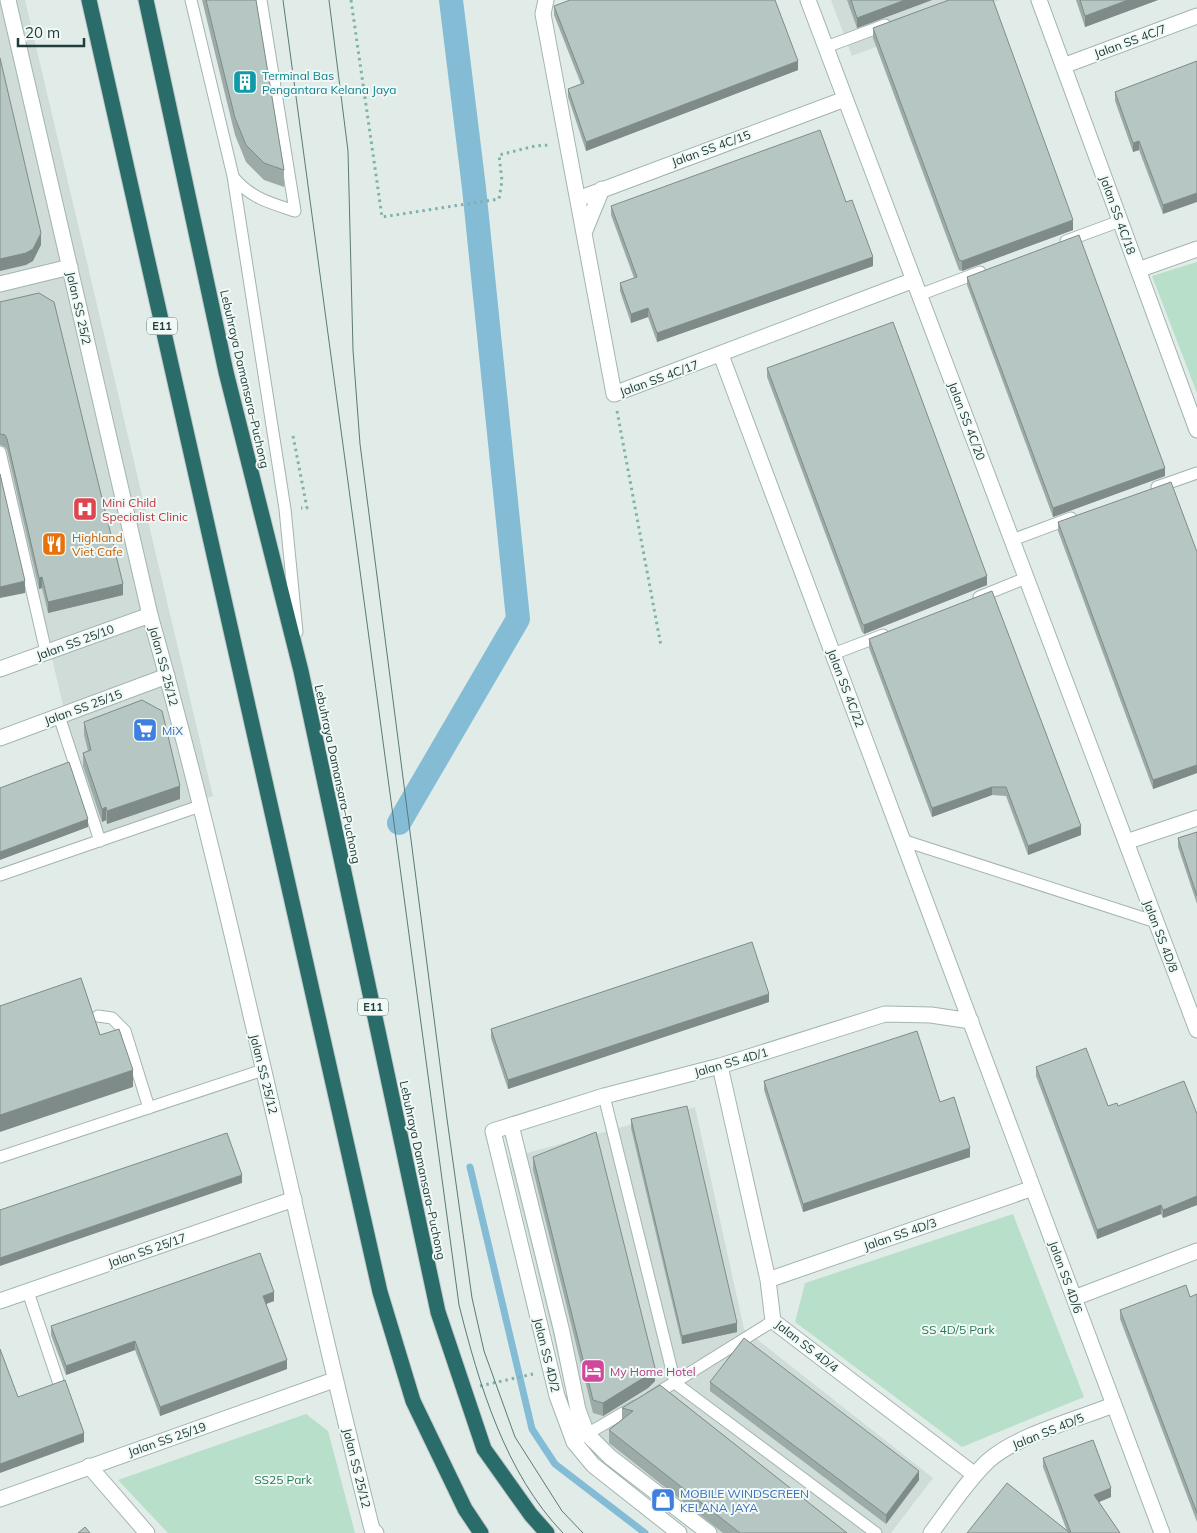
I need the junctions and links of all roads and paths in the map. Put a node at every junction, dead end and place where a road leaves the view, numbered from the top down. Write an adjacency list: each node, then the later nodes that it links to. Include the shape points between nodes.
1 (8, 0): 23 (street, Jalan SS 25/2)
2 (89, 0): 87 (highway, E11, via 380,1292 413,1401 464,1509)
3 (146, 0): 45 (highway, Lebuhraya Damansara–Puchong / E11, via 226,372)
4 (191, 0): 16 (lane)
5 (261, 0): 16 (lane, via 295,211 245,191)
6 (351, 0): 15 (path, via 382,217 500,199 499,155 535,146)
7 (546, 0): 15 (street, via 543,14)
8 (808, 0): 12 (street, Jalan SS 4C/20)
9 (1039, 0): 13 (street, Jalan SS 4C/18)
10 (1197, 16): 13 (street, Jalan SS 4C/7)
11 (899, 20): 12 (lane)
12 (826, 47): 14 (street, Jalan SS 4C/20)
13 (1063, 66): 19 (street, Jalan SS 4C/18)
14 (845, 99): 17 (street, Jalan SS 4C/15); 26 (street, Jalan SS 4C/20)
15 (568, 145): 18 (street)
16 (233, 176): 45 (lane, via 285,509)
17 (602, 189): 18 (street, Jalan SS 4C/15); 20 (street)
18 (578, 200): 20 (street)
19 (1120, 221): 21 (lane); 25 (street, Jalan SS 4C/18)
20 (584, 233): 30 (street)
21 (1056, 244)
22 (1197, 248): 25 (street)
23 (70, 267): 27 (street); 39 (street, Jalan SS 25/2)
24 (992, 268): 28 (lane)
25 (1138, 270): 31 (street, Jalan SS 4C/18)
26 (914, 280): 28 (street, Jalan SS 4C/20); 29 (street, Jalan SS 4C/17)
27 (0, 284)
28 (919, 295): 36 (street, Jalan SS 4C/20)
29 (721, 355): 30 (street, Jalan SS 4C/17); 43 (street, Jalan SS 4C/22)
30 (614, 394): 41 (path, Jalan SS 4C/17)
31 (1197, 430)
32 (0, 452): 42 (lane)
33 (1197, 473): 34 (lane)
34 (1141, 493)
35 (1086, 513): 36 (lane)
36 (1012, 540): 37 (street, Jalan SS 4C/20)
37 (1026, 578): 38 (lane); 53 (street, Jalan SS 4C/20)
38 (971, 600)
39 (150, 616): 42 (street, Jalan SS 25/10); 46 (street, Jalan SS 25/12)
40 (898, 629): 43 (lane)
41 (661, 646)
42 (46, 652): 44 (street, Jalan SS 25/10)
43 (833, 654): 52 (street, Jalan SS 4C/22)
44 (0, 669)
45 (301, 671): 88 (highway, Lebuhraya Damansara–Puchong / E11, via 438,1312 484,1449)
46 (167, 676): 47 (street, Jalan SS 25/15); 49 (street, Jalan SS 25/12)
47 (59, 716): 48 (street, Jalan SS 25/15); 51 (lane)
48 (0, 738)
49 (200, 806): 51 (lane); 60 (street, Jalan SS 25/12)
50 (1197, 818): 53 (street)
51 (100, 840): 54 (lane)
52 (902, 840): 55 (lane); 57 (street, Jalan SS 4C/22)
53 (1126, 842): 55 (street, Jalan SS 4D/8)
54 (0, 875)
55 (1156, 922): 58 (street, Jalan SS 4D/8)
56 (98, 1016): 62 (lane, via 112,1018 125,1031)
57 (971, 1021): 59 (street, Jalan SS 4D/1, via 885,1014); 66 (street, Jalan SS 4D/6)
58 (1197, 1030)
59 (720, 1066): 61 (street, Jalan SS 4D/1); 69 (street, Jalan SS 4D/4)
60 (263, 1070): 62 (lane); 67 (street, Jalan SS 25/12)
61 (604, 1096): 63 (street, Jalan SS 4D/1); 77 (lane)
62 (149, 1108): 65 (lane)
63 (511, 1125): 64 (street, Jalan SS 4D/1); 80 (street, via 578,1410)
64 (493, 1131): 81 (street, Jalan SS 4D/2, via 557,1396)
65 (0, 1157)
66 (1033, 1188): 69 (street, Jalan SS 4D/3); 71 (street, Jalan SS 4D/6)
67 (294, 1199): 70 (street, Jalan SS 25/17); 75 (street, Jalan SS 25/12)
68 (1197, 1251): 71 (street)
69 (768, 1280): 73 (street, Jalan SS 4D/4)
70 (28, 1292): 72 (street, Jalan SS 25/17); 76 (lane)
71 (1074, 1298): 79 (street, Jalan SS 4D/6)
72 (0, 1302)
73 (773, 1321): 77 (lane); 83 (street, Jalan SS 4D/4)
74 (542, 1372): 78 (path)
75 (334, 1380): 82 (street, Jalan SS 25/19); 86 (street, Jalan SS 25/12, via 372,1529)
76 (58, 1382)
77 (675, 1383): 80 (lane); 91 (lane)
78 (475, 1387)
79 (1113, 1406): 83 (street, Jalan SS 4D/5, via 1012,1444 989,1460); 93 (street, Jalan SS 4D/6)
80 (587, 1434): 81 (lane); 90 (street, via 610,1457)
81 (574, 1442): 89 (street, Jalan SS 4D/2, via 593,1465)
82 (89, 1466): 84 (street, Jalan SS 25/19); 85 (street)
83 (975, 1475): 92 (street, Jalan SS 4D/5)
84 (0, 1499)
85 (147, 1533)
86 (376, 1533)
87 (481, 1533)
88 (547, 1533)
89 (678, 1533)
90 (709, 1533)
91 (876, 1533)
92 (931, 1533)
93 (1162, 1533)

